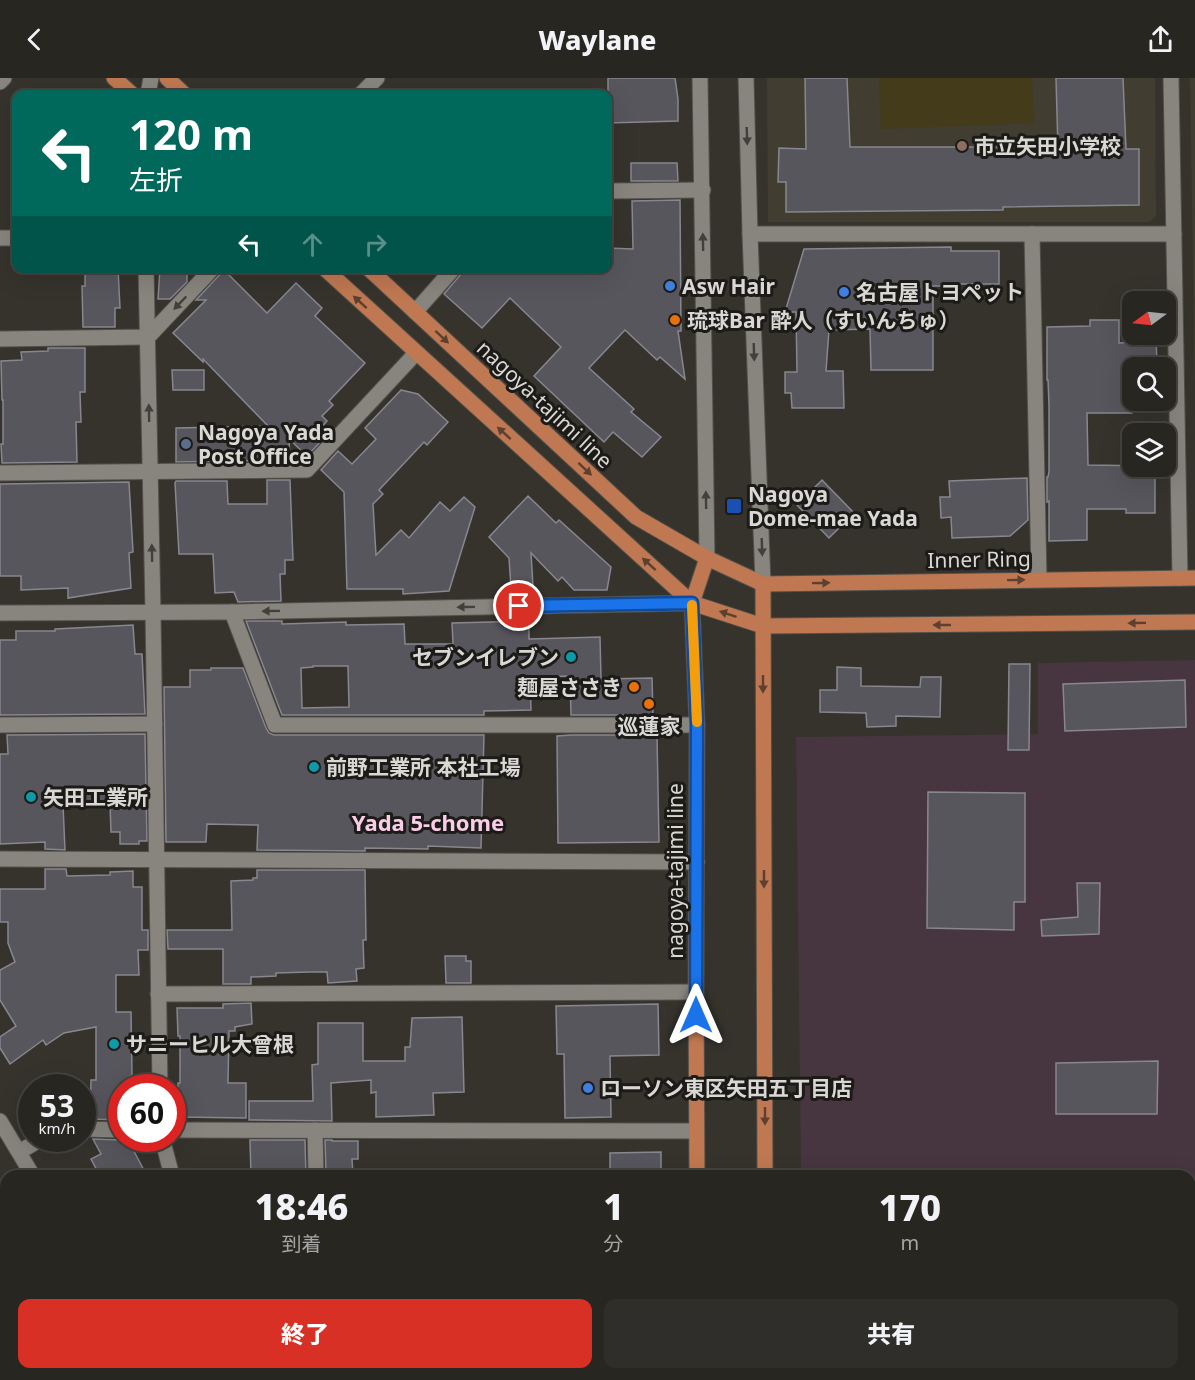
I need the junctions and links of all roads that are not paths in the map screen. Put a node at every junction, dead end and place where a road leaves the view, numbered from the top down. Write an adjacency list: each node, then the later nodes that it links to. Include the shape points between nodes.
1 (4, 78): 8 (street)
2 (114, 78): 9 (main road)
3 (167, 78): 10 (main road)
4 (377, 78): 11 (street)
5 (700, 78): 12 (street)
6 (746, 78): 14 (street, one-way to 14)
7 (1172, 78): 16 (street)
8 (0, 82)
9 (128, 90)
10 (180, 90)
11 (366, 90)
12 (703, 190): 13 (street); 28 (street, one-way to 12)
13 (612, 191)
14 (750, 234): 15 (street); 31 (street, one-way to 31)
15 (1032, 234): 16 (street); 30 (street)
16 (1174, 234): 29 (street)
17 (146, 273): 23 (street)
18 (208, 273): 23 (street, one-way to 23)
19 (329, 273): 25 (main road, one-way to 19)
20 (373, 273): 22 (main road, nagoya-tajimi line)
21 (450, 273): 22 (street)
22 (415, 312): 28 (main road, nagoya-tajimi line, one-way to 28, via 636,517)
23 (148, 337): 24 (street); 26 (street, one-way to 23)
24 (0, 339)
25 (416, 353): 26 (street, via 308,470); 32 (main road, one-way to 25)
26 (150, 471): 27 (street); 33 (street, one-way to 26)
27 (0, 473)
28 (707, 558): 31 (main road, nagoya-tajimi line); 32 (main road)
29 (1188, 578): 30 (main road, Inner Ring)
30 (1039, 579): 31 (main road, Inner Ring, one-way to 30)
31 (763, 584): 37 (main road)
32 (692, 603): 34 (street, one-way to 34); 37 (main road, one-way to 32); 40 (main road, nagoya-tajimi line)
33 (153, 612): 34 (street); 35 (street); 38 (street)
34 (232, 612): 40 (street, via 275,725)
35 (0, 613)
36 (1195, 622): 37 (main road, one-way to 37)
37 (763, 626): 58 (main road, one-way to 58)
38 (155, 724): 39 (street); 42 (street)
39 (0, 725)
40 (697, 725): 43 (main road, nagoya-tajimi line)
41 (0, 859): 42 (street)
42 (156, 859): 43 (street); 45 (street)
43 (697, 862): 44 (main road, nagoya-tajimi line)
44 (696, 992): 45 (street); 50 (main road, nagoya-tajimi line)
45 (158, 994): 46 (street)
46 (160, 1074)
47 (0, 1121): 51 (street)
48 (186, 1130): 49 (street)
49 (315, 1130): 50 (street); 56 (street)
50 (696, 1131): 57 (main road, nagoya-tajimi line)
51 (18, 1150)
52 (19, 1152): 54 (street)
53 (166, 1152): 55 (street)
54 (30, 1170)
55 (170, 1170)
56 (316, 1170)
57 (697, 1170)
58 (765, 1170)

